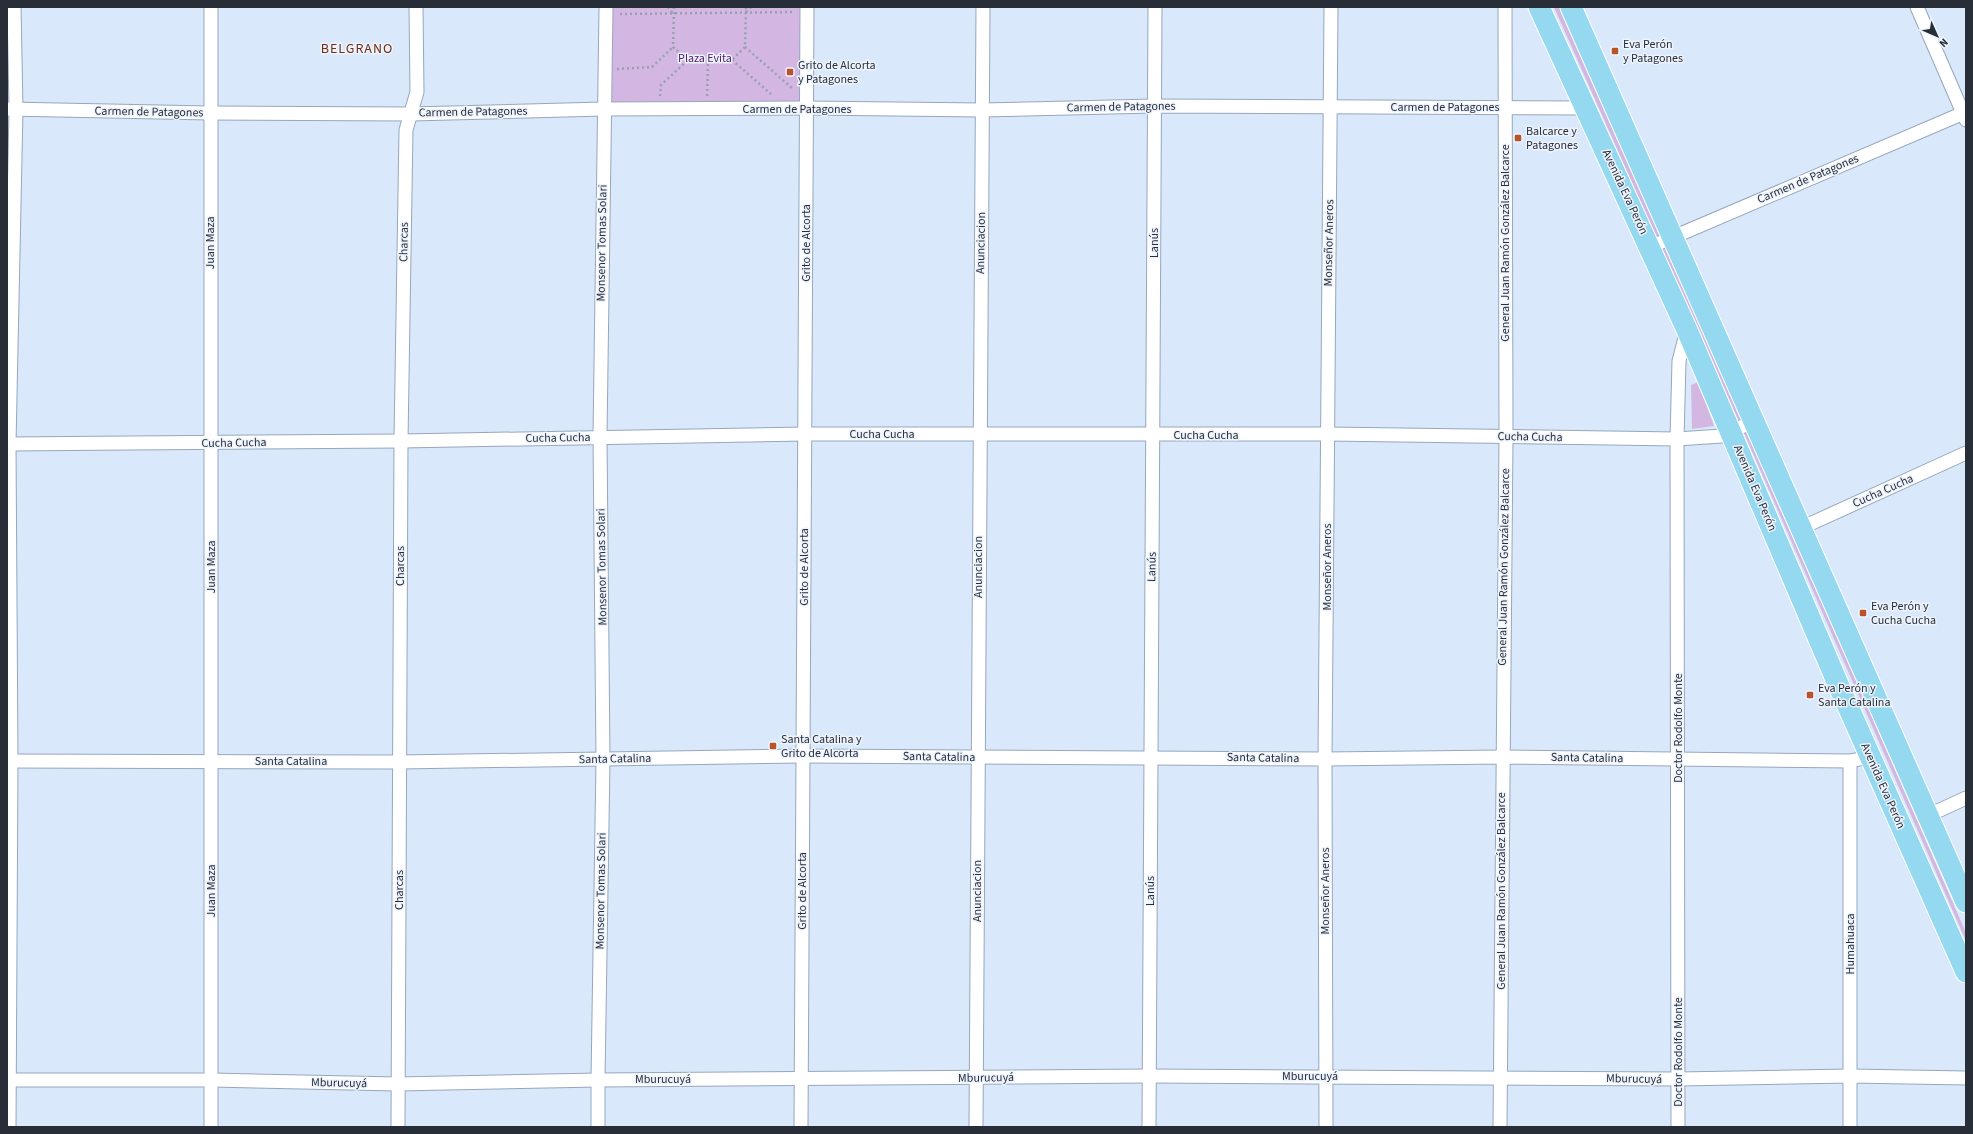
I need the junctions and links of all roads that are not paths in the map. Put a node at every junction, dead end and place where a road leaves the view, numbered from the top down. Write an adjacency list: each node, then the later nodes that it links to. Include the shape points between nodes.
1 (14, 7): 18 (street)
2 (211, 7): 21 (street, Juan Maza)
3 (416, 7): 22 (street, Charcas, via 417,92)
4 (983, 7): 20 (street, Anunciacion)
5 (1155, 7): 14 (street, Lanús)
6 (1331, 7): 16 (street, Monseñor Aneros)
7 (1505, 7): 15 (street, General Juan Ramón González Balcarce)
8 (1539, 7): 17 (main road, Avenida Eva Perón)
9 (1571, 7): 24 (main road, Avenida Eva Perón)
10 (1917, 7): 23 (street)
11 (807, 10): 13 (street, Grito de Alcorta)
12 (606, 11): 19 (street, Monsenor Tomas Solari)
13 (807, 105): 19 (street, Carmen de Patagones, via 787,108); 20 (street, Carmen de Patagones); 29 (street, Grito de Alcorta)
14 (1154, 106): 16 (street, Carmen de Patagones); 20 (street, Carmen de Patagones); 32 (street, Lanús)
15 (1505, 107): 16 (street, Carmen de Patagones); 17 (street, Carmen de Patagones); 34 (street, General Juan Ramón González Balcarce)
16 (1330, 108): 31 (street, Monseñor Aneros)
17 (1586, 108): 25 (main road, Avenida Eva Perón)
18 (11, 109): 21 (street, Carmen de Patagones); 38 (street)
19 (604, 110): 22 (street, Carmen de Patagones); 33 (street, Monsenor Tomas Solari)
20 (982, 110): 30 (street, Anunciacion)
21 (210, 113): 22 (street, Carmen de Patagones); 37 (street, Juan Maza)
22 (411, 114): 36 (street, Charcas, via 406,130)
23 (1965, 115): 24 (street, Carmen de Patagones)
24 (1672, 237): 25 (street, Carmen de Patagones); 27 (main road, Avenida Eva Perón)
25 (1650, 247): 26 (main road, Avenida Eva Perón)
26 (1687, 330): 28 (main road, Avenida Eva Perón); 35 (street, Doctor Rodolfo Monte, via 1679,361)
27 (1754, 421): 28 (street, Cucha Cucha); 40 (main road, Avenida Eva Perón)
28 (1730, 432): 35 (street, Cucha Cucha, via 1722,436); 47 (main road, Avenida Eva Perón)
29 (805, 434): 30 (street, Cucha Cucha); 33 (street, Cucha Cucha); 41 (street, Grito de Alcorta)
30 (979, 434): 32 (street, Cucha Cucha); 44 (street, Anunciacion)
31 (1328, 434): 32 (street, Cucha Cucha); 34 (street, Cucha Cucha); 45 (street, Monseñor Aneros)
32 (1154, 435): 42 (street, Lanús)
33 (600, 437): 36 (street, Cucha Cucha); 49 (street, Monsenor Tomas Solari)
34 (1506, 437): 35 (street, Cucha Cucha); 43 (street, General Juan Ramón González Balcarce)
35 (1676, 439): 46 (street, Doctor Rodolfo Monte)
36 (401, 441): 37 (street, Cucha Cucha); 51 (street, Charcas)
37 (210, 443): 38 (street, Cucha Cucha); 48 (street, Juan Maza)
38 (8, 444): 50 (street)
39 (1966, 453): 40 (street, Cucha Cucha)
40 (1801, 528): 53 (main road, Avenida Eva Perón)
41 (802, 756): 44 (street, Santa Catalina); 49 (street, Santa Catalina); 60 (street, Grito de Alcorta)
42 (1150, 757): 44 (street, Santa Catalina); 45 (street, Santa Catalina); 56 (street, Lanús)
43 (1502, 757): 45 (street, Santa Catalina); 46 (street, Santa Catalina); 59 (street, General Juan Ramón González Balcarce)
44 (977, 758): 61 (street, Anunciacion)
45 (1325, 759): 57 (street, Monseñor Aneros)
46 (1678, 759): 47 (street, Santa Catalina); 63 (street, Doctor Rodolfo Monte)
47 (1860, 759): 55 (main road, Avenida Eva Perón); 58 (street, Humahuaca)
48 (211, 760): 50 (street, Santa Catalina); 51 (street, Santa Catalina); 65 (street, Juan Maza)
49 (604, 760): 51 (street, Santa Catalina); 66 (street, Monsenor Tomas Solari)
50 (9, 761): 64 (street)
51 (400, 762): 67 (street, Charcas)
52 (1966, 798): 53 (street)
53 (1927, 816): 54 (main road, Avenida Eva Perón)
54 (1966, 902)
55 (1966, 972)
56 (1149, 1076): 57 (street, Mburucuyá); 61 (street, Mburucuyá); 74 (street, Lanús)
57 (1326, 1076): 59 (street, Mburucuyá); 75 (street, Monseñor Aneros)
58 (1850, 1076): 62 (street, Mburucuyá); 63 (street, Mburucuyá); 78 (street, Humahuaca)
59 (1500, 1077): 63 (street, Mburucuyá); 76 (street, General Juan Ramón González Balcarce)
60 (801, 1078): 61 (street, Mburucuyá); 66 (street, Mburucuyá); 72 (street, Grito de Alcorta)
61 (976, 1078): 73 (street, Anunciacion)
62 (1966, 1078)
63 (1678, 1079): 77 (street, Doctor Rodolfo Monte)
64 (7, 1080): 65 (street, Mburucuyá); 68 (street)
65 (211, 1080): 67 (street, Mburucuyá); 69 (street, Juan Maza)
66 (598, 1080): 67 (street, Mburucuyá); 71 (street, Monsenor Tomas Solari)
67 (398, 1084): 70 (street, Charcas)
68 (8, 1127)
69 (212, 1127)
70 (398, 1127)
71 (598, 1127)
72 (801, 1127)
73 (976, 1127)
74 (1149, 1127)
75 (1326, 1127)
76 (1500, 1127)
77 (1678, 1127)
78 (1850, 1127)

